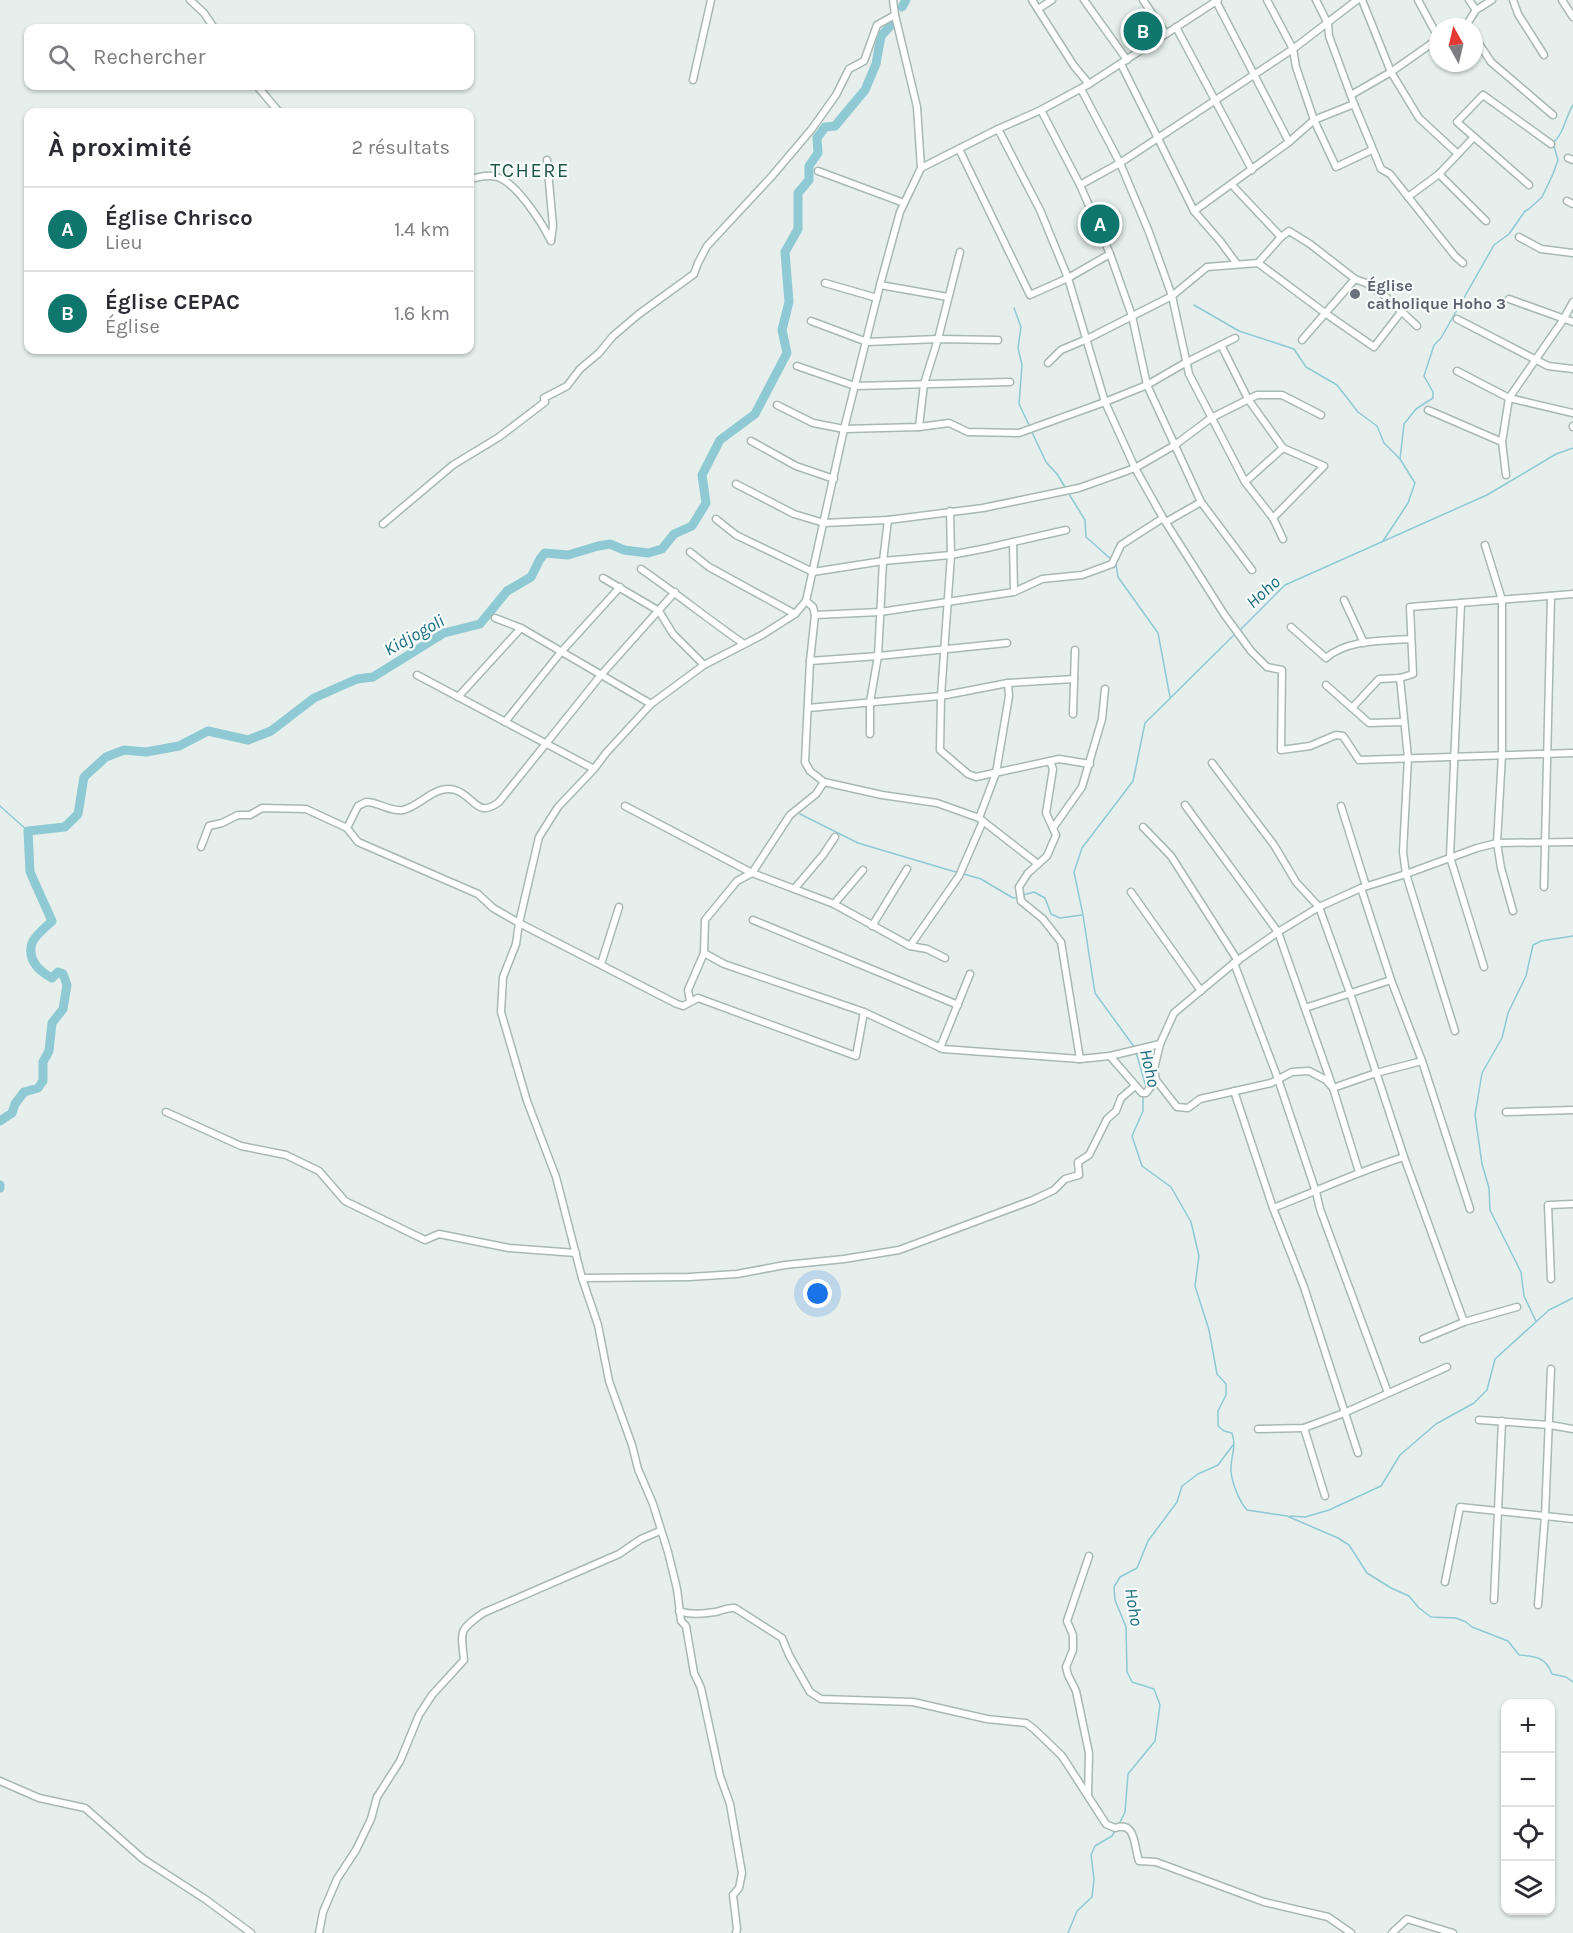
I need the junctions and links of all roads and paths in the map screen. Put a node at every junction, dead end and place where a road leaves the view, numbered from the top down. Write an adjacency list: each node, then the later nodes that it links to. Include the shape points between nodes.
1 (190, 0): 24 (street)
2 (711, 0): 35 (street)
3 (893, 0): 20 (street)
4 (1032, 0): 18 (street)
5 (1052, 0): 18 (street)
6 (1084, 0): 32 (street)
7 (1143, 0): 27 (street)
8 (1267, 0): 29 (street)
9 (1316, 0): 25 (street)
10 (1357, 0): 25 (street)
11 (1362, 0): 33 (street)
12 (1418, 0): 23 (street)
13 (1469, 0): 19 (street)
14 (1492, 0): 19 (street)
15 (1513, 0): 31 (street)
16 (1562, 0): 21 (street)
17 (1217, 1): 26 (street); 34 (street)
18 (1038, 9): 36 (street)
19 (1476, 10): 22 (street)
20 (895, 15): 56 (street, via 917,107); 135 (street, via 878,25 864,62 849,69 811,130 707,246 694,274 613,336 567,386 544,398 545,402 499,437 453,465)
21 (1573, 17)
22 (1471, 18)
23 (1429, 21)
24 (211, 24)
25 (1328, 24): 29 (street); 39 (street)
26 (1176, 27): 27 (street); 40 (street)
27 (1166, 34): 32 (street)
28 (1429, 45): 33 (street)
29 (1293, 49): 34 (street); 45 (street)
30 (1483, 50): 44 (street, via 1491,62)
31 (1544, 55)
32 (1124, 62): 36 (street); 48 (street)
33 (1391, 72): 39 (street); 53 (street, via 1419,118)
34 (1253, 75): 40 (street); 49 (street)
35 (693, 80)
36 (1089, 84): 37 (street)
37 (1081, 89): 43 (street); 55 (street)
38 (260, 90): 42 (street)
39 (1351, 95): 41 (street)
40 (1215, 100): 48 (street); 57 (street)
41 (1354, 104): 45 (street); 52 (street)
42 (276, 108)
43 (1041, 110): 46 (street); 61 (street)
44 (1553, 115)
45 (1314, 120): 49 (street); 52 (street, via 1336,167)
46 (998, 129): 51 (street); 76 (street, via 1040,210)
47 (1474, 137): 50 (street, via 1457,122 1483,95); 53 (street); 63 (street)
48 (1159, 138): 55 (street); 66 (street)
49 (1289, 142): 57 (street)
50 (1551, 144)
51 (959, 149): 56 (street); 76 (street, via 1030,295)
52 (1372, 150): 64 (street, via 1382,169)
53 (1458, 154): 59 (street)
54 (547, 160): 60 (street, via 551,241 533,209 510,185 500,177)
55 (1120, 164): 61 (street); 80 (street)
56 (921, 168): 65 (street)
57 (1252, 170): 62 (street)
58 (818, 171): 65 (street)
59 (1438, 174): 64 (street); 67 (street)
60 (474, 178)
61 (1080, 185): 72 (street)
62 (1232, 185): 66 (street); 68 (street)
63 (1529, 185)
64 (1408, 196): 74 (street)
65 (903, 204): 79 (street)
66 (1194, 211): 75 (street)
67 (1486, 221)
68 (1281, 237): 73 (street); 77 (street, via 1289,231)
69 (1519, 237): 71 (street, via 1541,249)
70 (960, 252): 81 (street)
71 (1573, 253)
72 (1110, 254): 76 (street); 87 (street)
73 (1258, 262): 75 (street); 86 (street)
74 (1462, 263)
75 (1237, 264): 80 (street, via 1207,267)
76 (1068, 278): 95 (street)
77 (1355, 279): 85 (street, via 1385,296); 86 (street)
78 (825, 283): 82 (street)
79 (880, 285): 81 (street); 82 (street)
80 (1172, 296): 87 (street); 102 (street)
81 (948, 297): 94 (street)
82 (877, 298): 98 (street)
83 (1509, 299): 89 (street)
84 (1573, 302): 89 (street)
85 (1401, 312): 86 (street, via 1374,347); 92 (street)
86 (1325, 313): 97 (street)
87 (1132, 316): 95 (street); 108 (street)
88 (1457, 319): 100 (street)
89 (1563, 320): 91 (street); 100 (street)
90 (811, 321): 98 (street)
91 (1573, 322)
92 (1417, 327)
93 (1235, 338): 99 (street)
94 (938, 339): 96 (street); 98 (street); 107 (street)
95 (1087, 339): 101 (street, via 1061,350); 112 (street)
96 (998, 340)
97 (1302, 340)
98 (867, 342): 109 (street)
99 (1221, 345): 102 (street); 111 (street)
100 (1536, 360): 104 (street); 110 (street)
101 (1048, 363)
102 (1185, 363): 108 (street); 117 (street)
103 (797, 366): 109 (street)
104 (1573, 369)
105 (1457, 371): 110 (street)
106 (1010, 381): 107 (street)
107 (924, 384): 109 (street); 118 (street)
108 (1147, 385): 112 (street); 122 (street)
109 (855, 386): 119 (street)
110 (1509, 398): 115 (street); 121 (street)
111 (1248, 399): 116 (street, via 1282,395); 117 (street); 123 (street)
112 (1105, 402): 118 (street, via 1019,434 968,432 949,423); 124 (street)
113 (777, 405): 119 (street, via 813,423)
114 (1428, 410): 121 (street)
115 (1573, 413)
116 (1321, 415)
117 (1212, 418): 122 (street); 127 (street)
118 (919, 427): 119 (street)
119 (844, 429): 126 (street)
120 (751, 441): 126 (street, via 796,466)
121 (1502, 442): 125 (street)
122 (1175, 445): 124 (street); 129 (street)
123 (1283, 448): 127 (street); 131 (street, via 1324,466)
124 (1135, 468): 130 (street, via 1079,488); 134 (street)
125 (1506, 475)
126 (834, 478): 136 (street)
127 (1245, 482): 131 (street)
128 (736, 484): 136 (street, via 794,514)
129 (1202, 502): 134 (street); 145 (street)
130 (950, 511): 133 (street); 142 (street)
131 (1273, 518): 138 (street)
132 (716, 519): 146 (street, via 736,536)
133 (888, 520): 136 (street); 143 (street)
134 (1165, 520): 150 (street, via 1121,545 1113,562 1082,575 1042,579); 197 (street, via 1251,651 1267,667 1282,670 1281,750 1310,746 1336,735 1343,736 1359,760)
135 (383, 524)
136 (824, 524): 146 (street)
137 (1066, 530): 139 (street)
138 (1283, 539)
139 (1013, 542): 142 (street); 150 (street)
140 (1485, 545): 154 (street)
141 (690, 552): 160 (street, via 709,567)
142 (951, 555): 143 (street); 156 (street)
143 (883, 561): 146 (street); 159 (street)
144 (641, 569): 149 (street)
145 (1252, 570)
146 (813, 572): 155 (street)
147 (603, 578): 148 (street)
148 (620, 587): 158 (street); 171 (street)
149 (675, 592): 158 (street); 168 (street)
150 (1014, 592): 156 (street)
151 (1573, 594): 152 (street)
152 (1551, 596): 154 (street); 194 (street)
153 (1344, 600): 167 (street)
154 (1502, 600): 157 (street); 195 (street)
155 (807, 601): 160 (street); 161 (street)
156 (947, 602): 159 (street); 169 (street)
157 (1461, 603): 165 (street, via 1410,607); 196 (street)
158 (659, 611): 174 (street, via 673,634); 176 (street)
159 (880, 612): 161 (street); 172 (street)
160 (795, 614): 168 (street)
161 (814, 615): 173 (street)
162 (495, 618): 164 (street)
163 (1291, 627): 167 (street, via 1326,658 1334,650)
164 (520, 628): 171 (street); 183 (street)
165 (1411, 639): 167 (street); 177 (street, via 1413,674)
166 (1008, 643): 169 (street)
167 (1364, 643)
168 (744, 645): 174 (street)
169 (945, 649): 172 (street); 182 (street)
170 (1075, 650): 178 (street)
171 (561, 652): 176 (street); 189 (street)
172 (878, 656): 173 (street); 184 (street)
173 (810, 661): 186 (street)
174 (704, 665): 185 (street)
175 (417, 675): 183 (street)
176 (601, 675): 185 (street); 192 (street)
177 (1400, 678): 187 (street, via 1379,679); 190 (street)
178 (1074, 679): 179 (street); 188 (street)
179 (1008, 683): 182 (street); 202 (street)
180 (1326, 685): 187 (street)
181 (1105, 689): 200 (street)
182 (941, 696): 184 (street); 202 (street, via 940,750 968,774 976,777)
183 (458, 697): 189 (street)
184 (870, 702): 186 (street); 191 (street)
185 (651, 704): 201 (street)
186 (808, 708): 203 (street, via 805,762)
187 (1352, 708): 190 (street, via 1369,723)
188 (1073, 714)
189 (505, 722): 192 (street)
190 (1404, 722): 197 (street)
191 (870, 734)
192 (546, 744): 201 (street); 209 (street, via 499,802 488,809 456,790 440,790 396,811 366,802 358,806)
193 (1573, 753): 194 (street)
194 (1548, 754): 195 (street); 212 (street)
195 (1502, 755): 196 (street); 214 (street)
196 (1455, 756): 197 (street); 216 (street)
197 (1408, 758): 221 (street, via 1403,852)
198 (1050, 760): 200 (street); 202 (street); 210 (street, via 1053,769 1046,813)
199 (1212, 763): 228 (street, via 1274,844 1296,882)
200 (1090, 764): 210 (street, via 1082,787)
201 (594, 769): 231 (street, via 558,807 539,837)
202 (996, 773): 207 (street)
203 (824, 782): 207 (street, via 937,803); 220 (street, via 816,794 790,815)
204 (1185, 805): 233 (street)
205 (625, 806): 220 (street)
206 (1341, 806): 222 (street)
207 (981, 820): 217 (street); 234 (street, via 959,876)
208 (1143, 827): 237 (street, via 1171,856)
209 (347, 828): 215 (street, via 306,809 262,808 209,826); 231 (street, via 358,842 478,894)
210 (1053, 828): 217 (street, via 1056,835 1047,856)
211 (835, 837): 224 (street)
212 (1545, 842): 213 (street); 214 (street); 223 (street)
213 (1573, 842)
214 (1497, 843): 216 (street); 229 (street)
215 (201, 848)
216 (1450, 857): 221 (street); 239 (street)
217 (1038, 864): 252 (street, via 1019,887 1022,901 1061,942)
218 (907, 869): 232 (street)
219 (863, 870): 226 (street)
220 (752, 873): 224 (street); 235 (street, via 737,881 705,920)
221 (1406, 874): 222 (street); 248 (street)
222 (1363, 887): 228 (street); 241 (street)
223 (1544, 887)
224 (795, 888): 226 (street)
225 (1131, 892): 242 (street)
226 (834, 904): 232 (street)
227 (619, 907): 238 (street)
228 (1319, 907): 233 (street); 243 (street)
229 (1513, 911)
230 (753, 920): 245 (street)
231 (519, 923): 238 (street); 269 (street, via 516,944 503,977 501,1012 527,1101 556,1177)
232 (872, 926): 234 (street)
233 (1278, 932): 237 (street); 246 (street)
234 (910, 946): 236 (street)
235 (704, 952): 244 (street, via 688,990); 247 (street, via 724,964)
236 (945, 958)
237 (1236, 962): 242 (street); 255 (street)
238 (602, 964): 244 (street, via 677,1004 683,1006)
239 (1484, 967)
240 (970, 974): 245 (street)
241 (1391, 980): 243 (street); 253 (street)
242 (1201, 991): 249 (street, via 1174,1013)
243 (1350, 993): 246 (street); 254 (street)
244 (690, 1001): 247 (street, via 698,998 856,1056)
245 (958, 1005): 250 (street)
246 (1305, 1008): 258 (street)
247 (864, 1012): 250 (street)
248 (1455, 1031)
249 (1160, 1044): 251 (street); 256 (street, via 1154,1069)
250 (940, 1048): 252 (street)
251 (1110, 1056): 252 (street); 257 (street)
252 (1080, 1059)
253 (1422, 1061): 254 (street); 268 (street)
254 (1376, 1073): 258 (street); 263 (street)
255 (1278, 1079): 258 (street, via 1292,1072 1309,1071); 259 (street); 265 (street)
256 (1156, 1080): 257 (street, via 1144,1093); 259 (street, via 1177,1107 1188,1108 1200,1099)
257 (1135, 1086): 270 (street, via 1121,1098 1089,1155 1078,1162 1079,1175 1065,1179 1054,1190 1033,1200 899,1250 737,1275)
258 (1333, 1088): 264 (street)
259 (1234, 1091): 267 (street)
260 (1573, 1110): 262 (street)
261 (166, 1112): 269 (street, via 241,1146 286,1155 319,1171 345,1201 425,1240 439,1234 509,1248)
262 (1506, 1112)
263 (1404, 1157): 264 (street); 273 (street)
264 (1359, 1172): 265 (street)
265 (1316, 1191): 267 (street); 277 (street)
266 (1573, 1204): 271 (street, via 1548,1205)
267 (1273, 1208): 278 (street, via 1304,1287)
268 (1470, 1209)
269 (576, 1253): 270 (street)
270 (582, 1278): 290 (street, via 598,1325 609,1381)
271 (1551, 1279)
272 (1517, 1307): 273 (street)
273 (1464, 1322): 274 (street)
274 (1423, 1339)
275 (1447, 1367): 277 (street)
276 (1551, 1369): 281 (street)
277 (1388, 1393): 278 (street)
278 (1344, 1413): 282 (street); 285 (street)
279 (1479, 1420): 280 (street)
280 (1502, 1421): 281 (street); 287 (street)
281 (1550, 1425): 284 (street); 288 (street)
282 (1304, 1428): 283 (street); 286 (street)
283 (1258, 1429)
284 (1573, 1429)
285 (1358, 1453)
286 (1325, 1496)
287 (1498, 1511): 288 (street); 292 (street, via 1460,1507); 293 (street)
288 (1545, 1516): 289 (street); 294 (street)
289 (1573, 1520)
290 (660, 1531): 295 (street); 299 (street, via 619,1554 483,1613 464,1627 464,1660 419,1715 400,1761 377,1797 356,1850 337,1879)
291 (1089, 1556): 297 (street, via 1068,1621 1073,1650 1066,1667 1076,1691 1089,1753)
292 (1445, 1582)
293 (1494, 1600)
294 (1538, 1605)
295 (679, 1611): 297 (street, via 687,1614 735,1608 782,1638 810,1692 821,1699 913,1702 987,1719 1026,1723 1062,1756); 300 (street, via 730,1804 742,1873 733,1895)
296 (0, 1781): 298 (street, via 39,1798 85,1808 143,1859)
297 (1088, 1795): 301 (street, via 1106,1824 1129,1828 1139,1861 1156,1862 1264,1902 1328,1917)
298 (252, 1933)
299 (319, 1933)
300 (736, 1933)
301 (1351, 1933)
302 (1392, 1933): 303 (street, via 1407,1919)
303 (1453, 1933)

